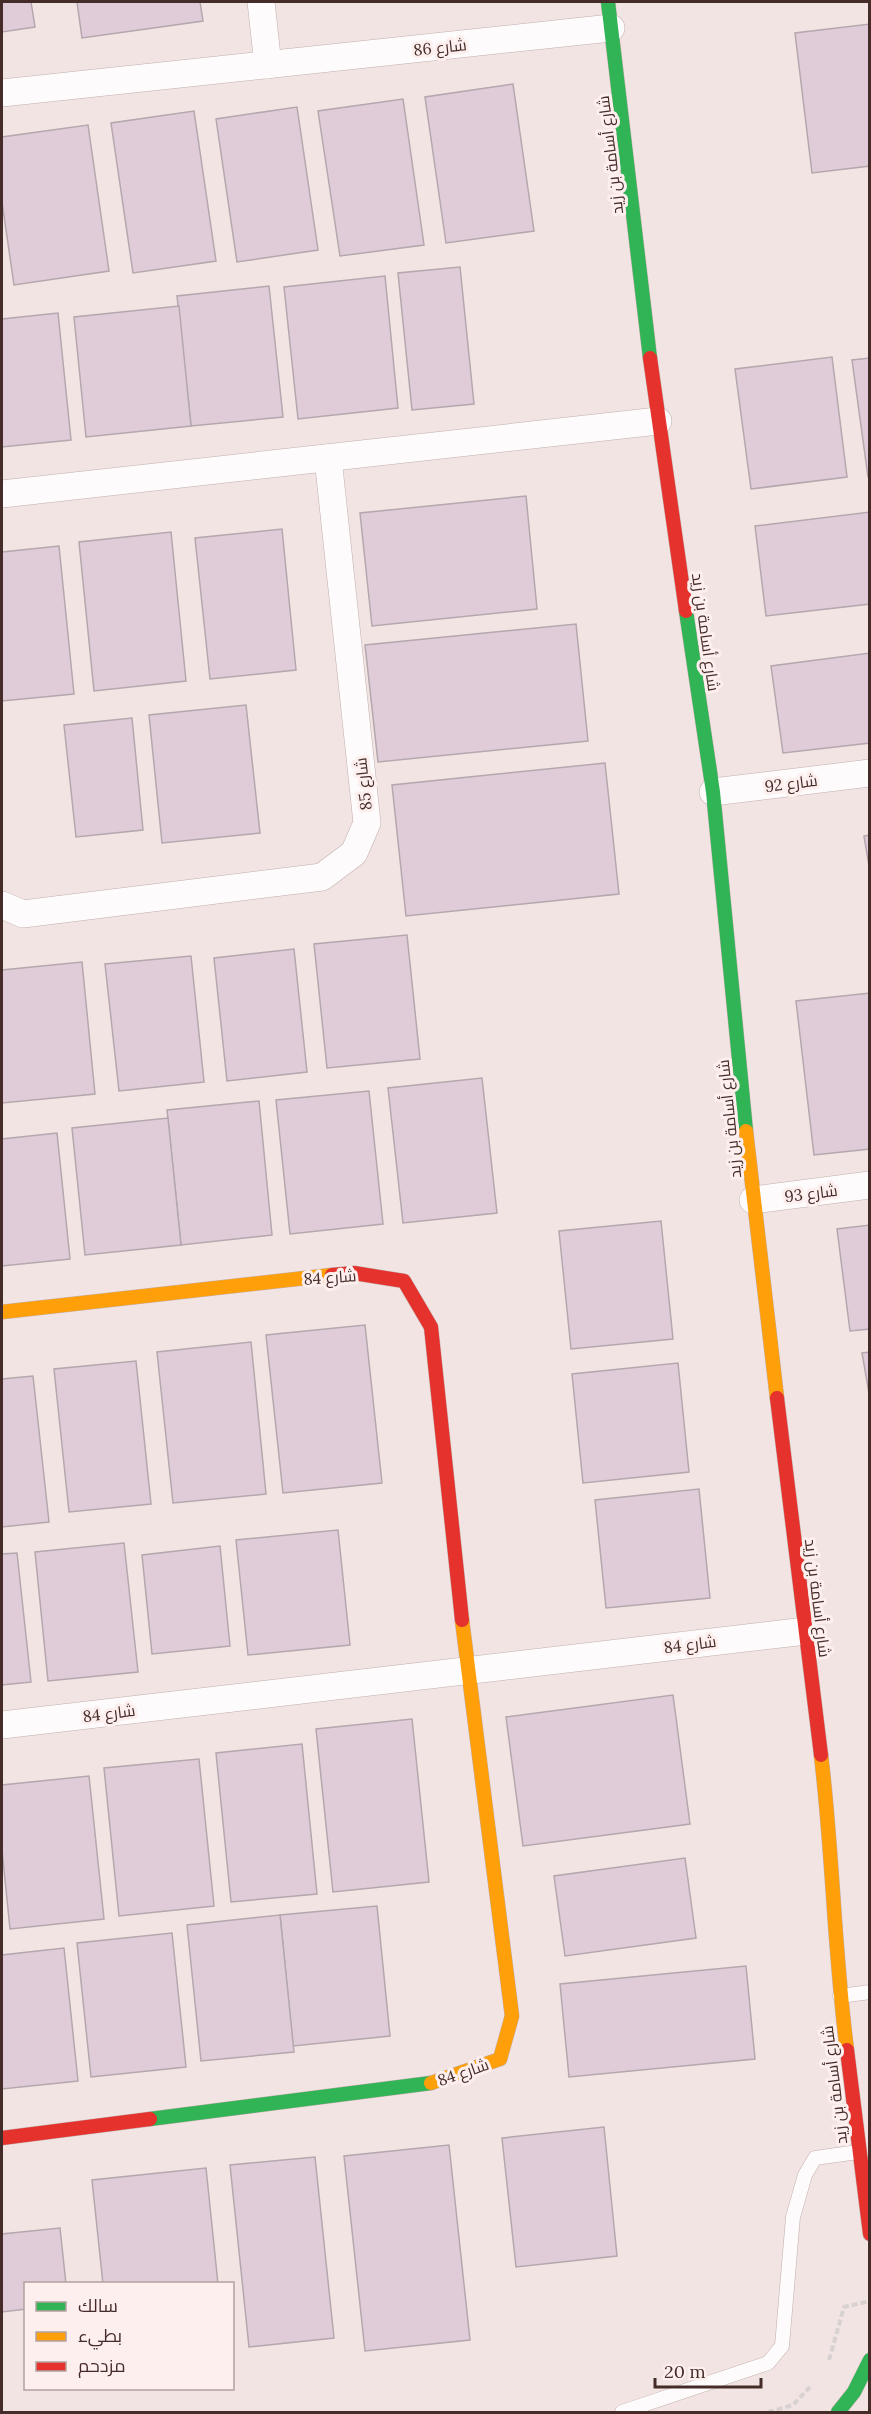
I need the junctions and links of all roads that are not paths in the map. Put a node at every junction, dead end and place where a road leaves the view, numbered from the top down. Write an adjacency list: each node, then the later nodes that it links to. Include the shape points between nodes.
1 (261, 2): 4 (street)
2 (608, 2): 3 (street, شارع أسامة بن زيد)
3 (611, 28): 4 (street, شارع 86); 6 (street, شارع أسامة بن زيد)
4 (268, 65): 5 (street, شارع 86)
5 (2, 93)
6 (658, 421): 7 (street); 10 (street, شارع أسامة بن زيد)
7 (328, 458): 8 (street); 11 (street, شارع 85, via 367,823 354,853 322,877 23,914)
8 (2, 494)
9 (870, 772): 10 (street, شارع 92)
10 (713, 792): 13 (street, شارع أسامة بن زيد)
11 (2, 906)
12 (870, 1185): 13 (street, شارع 93)
13 (753, 1200): 15 (street, شارع أسامة بن زيد)
14 (2, 1312): 16 (street, شارع 84, via 354,1273 404,1281 431,1327)
15 (806, 1630): 16 (street, شارع 84); 19 (street, شارع أسامة بن زيد, via 830,1833)
16 (467, 1671): 17 (street, شارع 84); 20 (street, شارع 84, via 512,2016 500,2059 440,2082)
17 (2, 1725)
18 (870, 1992): 19 (lane)
19 (840, 1996): 21 (street, شارع أسامة بن زيد)
20 (2, 2138)
21 (858, 2152): 22 (street, شارع أسامة بن زيد); 24 (lane, via 816,2158 805,2175 793,2217 782,2346 768,2363)
22 (870, 2234)
23 (870, 2360): 25 (street, via 854,2392)
24 (622, 2412)
25 (838, 2412)

